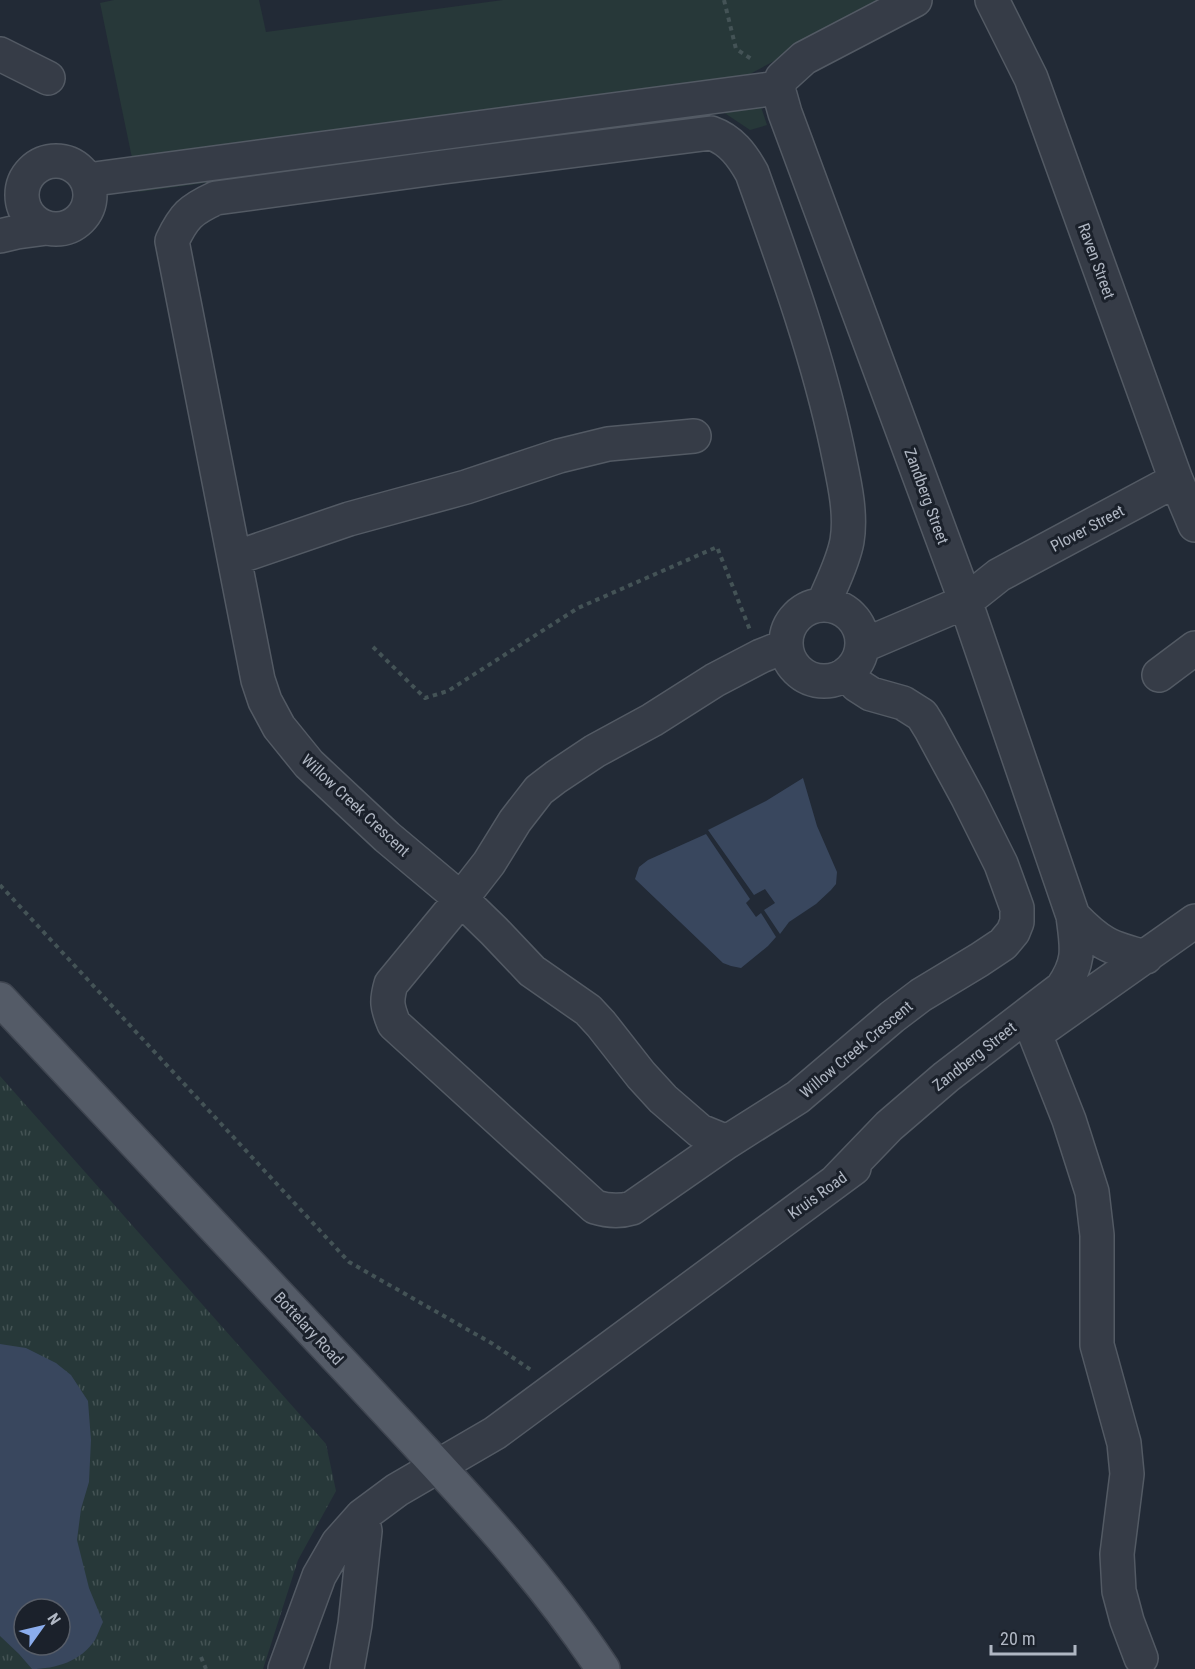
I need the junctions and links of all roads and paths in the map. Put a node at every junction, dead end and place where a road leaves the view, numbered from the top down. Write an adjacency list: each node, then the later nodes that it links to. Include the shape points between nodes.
1 (724, 0): 6 (path, via 736,49)
2 (915, 0): 6 (street, via 804,58)
3 (992, 0): 12 (street, Raven Street, via 1030,78)
4 (0, 54): 5 (street)
5 (48, 78)
6 (780, 83): 7 (street); 15 (street, Zandberg Street, via 785,113)
7 (87, 180): 8 (street, via 64,161 48,161); 9 (street, via 87,210 77,222 63,228)
8 (12, 183): 9 (street, via 34,222)
9 (47, 228): 10 (street)
10 (0, 236)
11 (694, 436): 14 (street, via 608,444 559,456)
12 (1176, 480): 13 (street, Raven Street); 15 (street, Plover Street)
13 (1195, 525)
14 (235, 558): 16 (street, Willow Creek Crescent, via 172,241 182,221 198,206 216,198 711,133 733,146 752,172 798,300 826,395 849,515 842,559); 24 (street, Willow Creek Crescent, via 258,680 279,727 309,764)
15 (962, 593): 17 (street); 25 (street, Zandberg Street)
16 (823, 605): 17 (street, via 846,611); 20 (street, via 805,609 794,619)
17 (859, 633): 21 (street, via 857,663)
18 (373, 647): 20 (path, via 425,698 448,691 578,608 717,547)
19 (1195, 648): 22 (street)
20 (773, 651): 21 (street, via 789,657 794,667 813,680 836,680); 24 (street, via 595,751 539,790)
21 (846, 674): 30 (street, Willow Creek Crescent, via 871,694 903,703 922,715 1001,864 1017,908 1017,922 1003,944 921,995 798,1097)
22 (1159, 675)
23 (0, 885): 32 (path, via 349,1262 493,1344)
24 (461, 899): 30 (street, Willow Creek Crescent, via 532,971 588,1010 663,1099 700,1131); 30 (street, via 391,984 387,999 394,1024 595,1207 621,1211 632,1208)
25 (1073, 916): 27 (street, Zandberg Street, via 1091,935 1111,947); 31 (street, Zandberg Street, via 1076,958 1062,988 946,1077)
26 (1195, 921): 27 (street, Kruis Road)
27 (1146, 957): 29 (street, Kruis Road)
28 (0, 999): 33 (main road, Bottelary Road)
29 (1035, 1034): 31 (street, Kruis Road); 36 (street, via 1092,1192 1097,1235 1097,1345 1124,1443 1127,1474 1117,1554 1119,1591)
30 (727, 1142)
31 (836, 1181): 32 (street, Kruis Road)
32 (556, 1387): 33 (street, Kruis Road, via 495,1433)
33 (438, 1467): 34 (street, Kruis Road, via 397,1490); 40 (main road, Bottelary Road, via 545,1589)
34 (363, 1516): 38 (street, Kruis Road, via 338,1543 319,1576); 39 (street, via 365,1531)
35 (201, 1657): 37 (path)
36 (1141, 1658)
37 (206, 1669)
38 (285, 1669)
39 (347, 1669)
40 (603, 1669)

